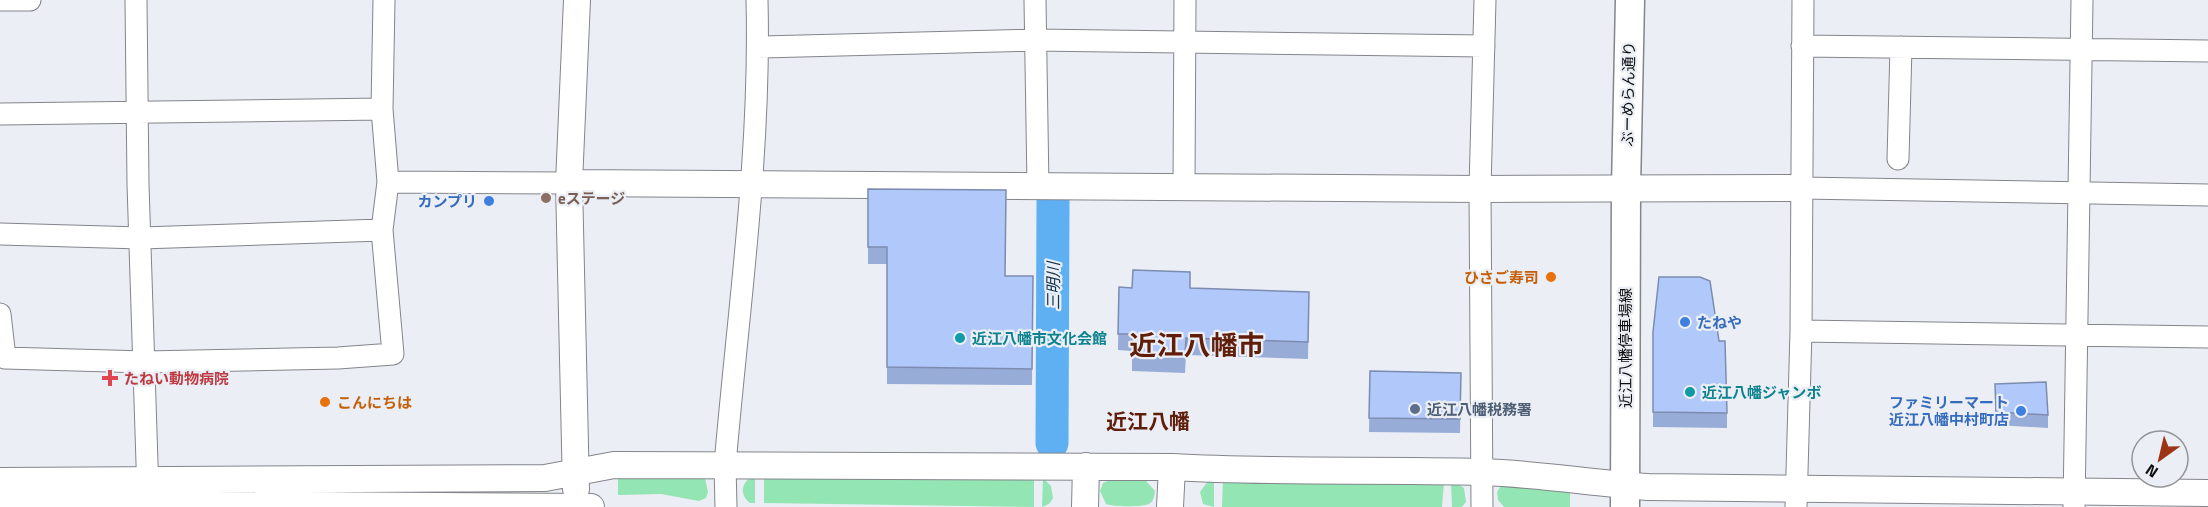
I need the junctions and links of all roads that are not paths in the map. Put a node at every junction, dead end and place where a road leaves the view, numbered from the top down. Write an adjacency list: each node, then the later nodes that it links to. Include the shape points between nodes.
1 (0, 0): 2 (street)
2 (30, 0)
3 (136, 0): 22 (street)
4 (384, 0): 21 (street)
5 (577, 0): 26 (street)
6 (758, 0): 17 (street)
7 (1035, 0): 13 (street)
8 (1185, 0): 14 (street)
9 (1485, 0): 15 (street)
10 (1630, 0): 30 (main road, ぶーめらん通り)
11 (1803, 0): 16 (street)
12 (2082, 0): 19 (street)
13 (1035, 40): 14 (street); 17 (street); 28 (street)
14 (1185, 42): 15 (street); 29 (street)
15 (1484, 46): 32 (street)
16 (1802, 46): 18 (street); 31 (street)
17 (758, 47): 27 (street)
18 (1901, 47): 19 (street); 24 (street)
19 (2082, 49): 20 (street); 33 (street)
20 (2208, 51)
21 (382, 110): 22 (street); 25 (street)
22 (138, 113): 23 (street); 37 (street)
23 (0, 114)
24 (1898, 159)
25 (388, 182): 26 (street); 35 (street)
26 (569, 183): 27 (street); 46 (street)
27 (751, 185): 28 (street); 43 (street)
28 (1038, 187): 29 (street)
29 (1184, 187): 32 (street)
30 (1626, 188): 31 (street); 32 (street); 50 (main road, 近江八幡停車場線)
31 (1802, 188): 33 (street); 39 (street)
32 (1480, 189): 47 (street)
33 (2079, 195): 34 (street); 40 (street)
34 (2208, 195)
35 (382, 230): 37 (street); 42 (street, via 393,354)
36 (0, 234): 37 (street)
37 (141, 238): 42 (street)
38 (0, 314): 42 (street, via 5,358)
39 (1801, 331): 40 (street); 52 (street)
40 (2077, 335): 41 (street); 53 (street)
41 (2208, 337)
42 (145, 362): 51 (street)
43 (725, 465): 44 (street); 46 (street, via 614,465); 56 (street)
44 (1086, 466): 45 (street); 57 (street)
45 (1172, 466): 47 (street); 58 (street)
46 (576, 471): 51 (street, via 545,478); 55 (street)
47 (1483, 472): 50 (street, via 1575,478); 59 (street)
48 (0, 481): 51 (street)
49 (2208, 493): 53 (street)
50 (1625, 496): 52 (street)
51 (148, 497): 54 (street); 55 (street)
52 (1796, 498): 53 (street)
53 (2074, 499)
54 (0, 503)
55 (580, 507)
56 (726, 507)
57 (1085, 507)
58 (1170, 507)
59 (1482, 507)

